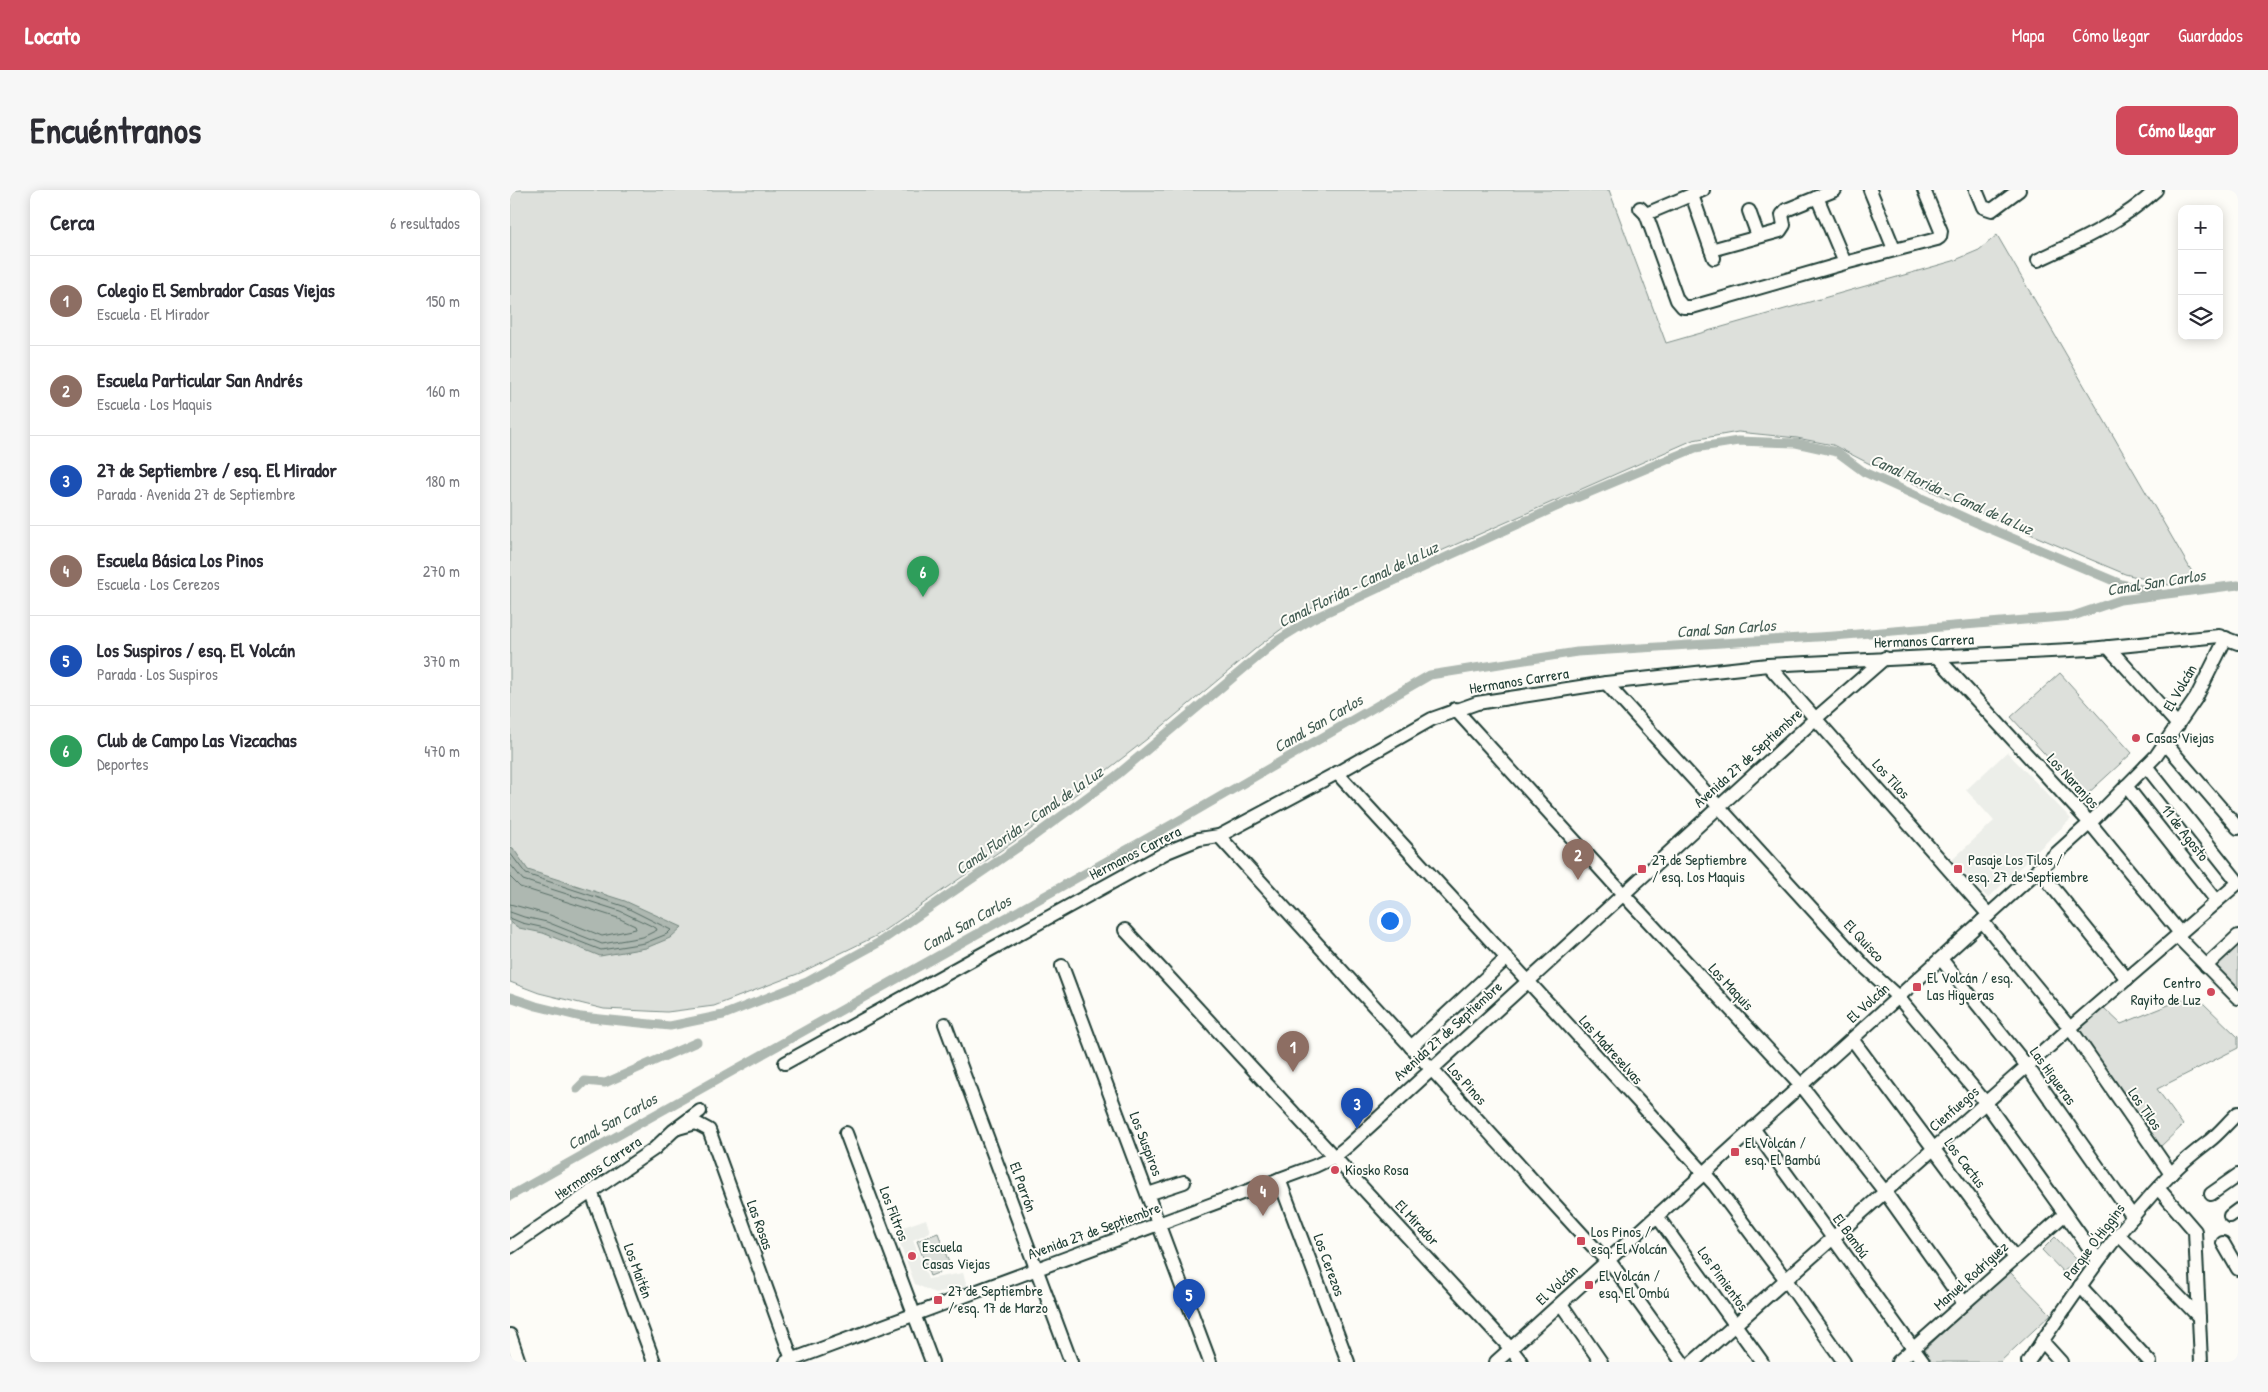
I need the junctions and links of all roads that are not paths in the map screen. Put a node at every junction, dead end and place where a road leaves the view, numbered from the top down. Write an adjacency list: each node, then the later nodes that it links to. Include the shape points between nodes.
1 (1835, 190): 8 (street)
2 (1870, 190): 11 (street)
3 (1924, 190): 11 (street, via 1941,234 1937,239)
4 (1976, 190): 5 (street, via 1983,207 1992,210)
5 (2019, 190)
6 (2156, 190): 12 (street, via 2098,231)
7 (1697, 191): 10 (street, via 1693,198 1713,254); 13 (street, via 1643,211 1677,300 1683,307)
8 (1817, 197): 10 (street, via 1786,210 1782,215 1782,236); 13 (street)
9 (1749, 212): 10 (street)
10 (1758, 236)
11 (1894, 250): 13 (street)
12 (2038, 260)
13 (1845, 263)
14 (2226, 638): 15 (street); 16 (street, Hermanos Carrera, via 2219,636); 23 (street, El Volcán, via 2196,698)
15 (2238, 643)
16 (2108, 647): 17 (street, Hermanos Carrera); 23 (street)
17 (1936, 656): 18 (street, Hermanos Carrera); 29 (street, Los Naranjos)
18 (1885, 658): 19 (street, Hermanos Carrera); 22 (street, Avenida 27 de Septiembre)
19 (1768, 665): 20 (street, Hermanos Carrera); 22 (street, Los Tilos)
20 (1606, 683): 21 (street, Hermanos Carrera); 28 (street, El Quisco)
21 (1455, 709): 26 (street, Hermanos Carrera); 34 (street, Los Maquis)
22 (1815, 719): 28 (street, Avenida 27 de Septiembre); 36 (street, Los Tilos)
23 (2178, 725): 24 (street, El Volcán)
24 (2164, 743): 25 (street, El Volcán); 30 (street)
25 (2146, 766): 27 (street, El Volcán); 33 (street)
26 (1337, 773): 31 (street, Hermanos Carrera); 40 (street, Las Madreselvas)
27 (2126, 786): 29 (street, El Volcán); 35 (street, 11 de Agosto)
28 (1719, 807): 34 (street, Avenida 27 de Septiembre); 47 (street, El Quisco, via 1866,968)
29 (2090, 823): 32 (street, El Volcán); 38 (street, Los Naranjos)
30 (2238, 828)
31 (1219, 836): 51 (street, Los Pinos); 52 (street, Hermanos Carrera, via 1199,839 1167,852)
32 (2038, 870): 36 (street, El Volcán); 44 (street)
33 (2238, 882): 35 (street, Cienfuegos)
34 (1623, 894): 45 (street, Avenida 27 de Septiembre); 55 (street, Los Maquis)
35 (2217, 901): 38 (street, Cienfuegos)
36 (1986, 918): 41 (street, El Volcán); 49 (street, Los Tilos)
37 (1125, 930): 63 (street, El Mirador)
38 (2178, 935): 43 (street, Los Naranjos); 44 (street, Cienfuegos)
39 (2238, 936): 43 (street)
40 (1506, 959): 45 (street, Las Madreselvas); 51 (street)
41 (1941, 959): 47 (street, El Volcán); 53 (street, Las Higueras)
42 (1062, 966): 72 (street, Los Suspiros)
43 (2206, 966): 46 (street, Los Naranjos)
44 (2127, 979): 49 (street, Cienfuegos)
45 (1527, 982): 54 (street, Avenida 27 de Septiembre); 64 (street, Las Madreselvas)
46 (2237, 995)
47 (1898, 998): 50 (street, El Volcán); 56 (street, El Quisco)
48 (945, 1024): 85 (street, El Parrón)
49 (2070, 1028): 53 (street, Cienfuegos); 65 (street, Los Tilos)
50 (1852, 1039): 55 (street, El Volcán); 62 (street, Los Cactus)
51 (1411, 1047): 54 (street, Los Pinos)
52 (785, 1063)
53 (2028, 1066): 56 (street, Cienfuegos); 76 (street, Las Higueras)
54 (1431, 1069): 63 (street, Avenida 27 de Septiembre); 84 (street, Los Pinos)
55 (1801, 1086): 60 (street, El Volcán); 71 (street, Los Maquis)
56 (1986, 1103): 62 (street, Cienfuegos); 74 (street, El Quisco)
57 (700, 1111): 59 (street, Hermanos Carrera)
58 (2238, 1113): 65 (street, Parque O'Higgins)
59 (678, 1128): 70 (street, Hermanos Carrera, via 654,1149); 98 (street, Las Rosas, via 696,1123 709,1130)
60 (1753, 1128): 64 (street, El Volcán); 79 (street, El Bambú)
61 (846, 1133): 91 (street, Los Filtros)
62 (1934, 1149): 71 (street, Cienfuegos); 82 (street, Los Cactus)
63 (1334, 1157): 67 (street, Avenida 27 de Septiembre); 96 (street, El Mirador)
64 (1703, 1174): 75 (street, El Volcán); 87 (street, Las Madreselvas)
65 (2171, 1174): 69 (street, Parque O'Higgins)
66 (2238, 1175): 73 (street)
67 (1279, 1179): 77 (street, Avenida 27 de Septiembre); 104 (street, Los Cerezos)
68 (1184, 1182): 72 (street)
69 (2158, 1188): 76 (street, Parque O'Higgins); 92 (street, via 2194,1229)
70 (591, 1191): 81 (street, Hermanos Carrera); 100 (street, Los Maitén)
71 (1885, 1192): 79 (street, Cienfuegos); 89 (street, Los Maquis)
72 (1148, 1194): 77 (street, Los Suspiros)
73 (2211, 1194)
74 (2065, 1214): 82 (street, Manuel Rodríguez); 83 (street, El Quisco)
75 (1657, 1216): 84 (street, El Volcán); 93 (street, Los Pimientos)
76 (2133, 1217): 78 (street, Parque O'Higgins)
77 (1159, 1224): 85 (street, Avenida 27 de Septiembre); 103 (street, Los Suspiros)
78 (2118, 1234): 83 (street, Parque O'Higgins); 92 (street)
79 (1833, 1238): 87 (street, Cienfuegos); 97 (street, El Bambú)
80 (2223, 1243): 86 (street)
81 (510, 1247)
82 (2015, 1258): 89 (street, Manuel Rodríguez)
83 (2098, 1260): 88 (street, Parque O'Higgins)
84 (1607, 1261): 90 (street, El Volcán); 108 (street, Los Pinos)
85 (1036, 1269): 91 (street, Avenida 27 de Septiembre); 102 (street, El Parrón)
86 (2238, 1269)
87 (1786, 1280): 93 (street, Cienfuegos); 111 (street, Las Madreselvas)
88 (2080, 1286): 95 (street, Parque O'Higgins); 116 (street)
89 (1964, 1303): 97 (street, Manuel Rodríguez)
90 (1561, 1304): 96 (street, El Volcán); 107 (street)
91 (914, 1315): 98 (street, Avenida 27 de Septiembre); 101 (street, Los Filtros)
92 (2199, 1317): 117 (street)
93 (1736, 1324): 109 (street, Cienfuegos); 110 (street, Los Pimientos)
94 (510, 1335): 99 (street)
95 (2042, 1341): 114 (street, Parque O'Higgins); 115 (street)
96 (1512, 1349): 105 (street, El Volcán); 106 (street, El Mirador)
97 (1912, 1349): 112 (street, Manuel Rodríguez); 113 (street, El Bambú)
98 (791, 1361)
99 (518, 1362)
100 (654, 1362)
101 (932, 1362)
102 (1071, 1362)
103 (1210, 1362)
104 (1348, 1362)
105 (1496, 1362)
106 (1521, 1362)
107 (1601, 1362)
108 (1682, 1362)
109 (1693, 1362)
110 (1762, 1362)
111 (1844, 1362)
112 (1898, 1362)
113 (1923, 1362)
114 (2028, 1362)
115 (2061, 1362)
116 (2150, 1362)
117 (2201, 1362)

